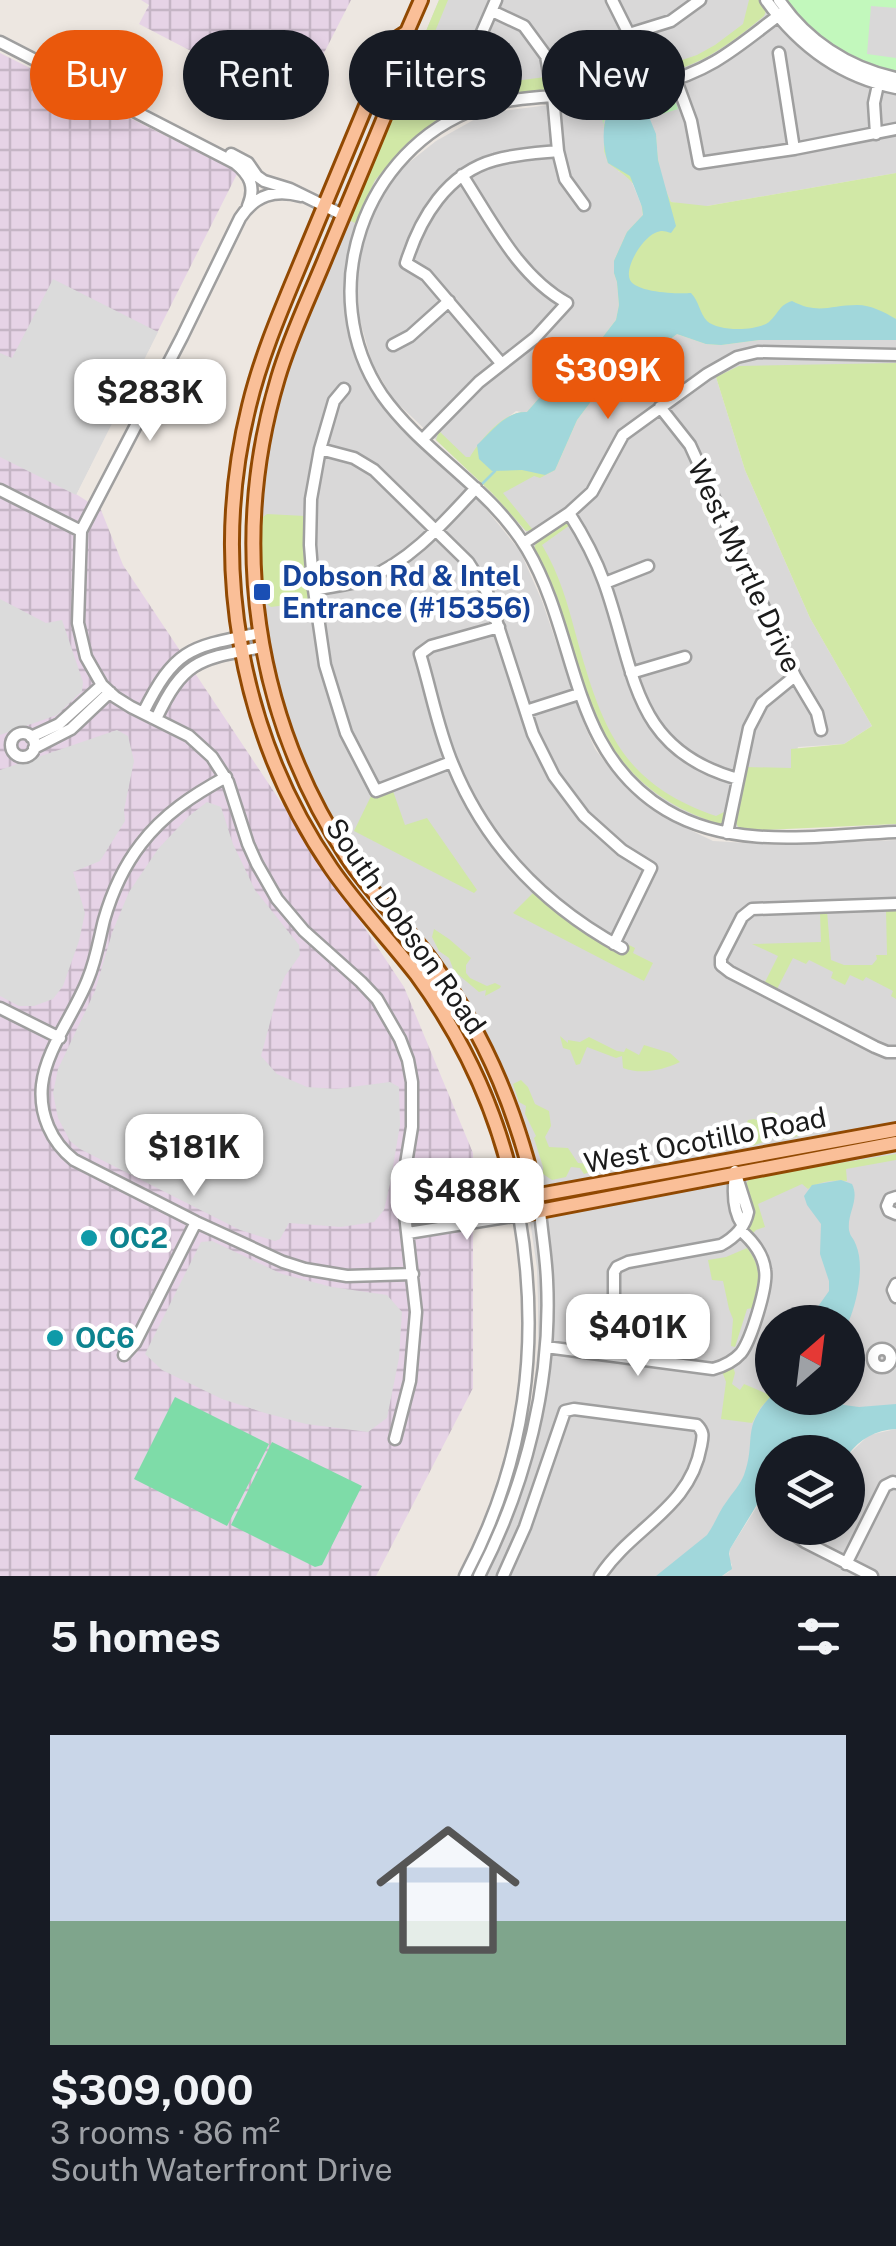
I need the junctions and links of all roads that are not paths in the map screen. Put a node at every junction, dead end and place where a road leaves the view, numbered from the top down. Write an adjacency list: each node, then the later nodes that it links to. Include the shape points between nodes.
1 (421, 0): 7 (main road, South Dobson Road)
2 (612, 0): 9 (street)
3 (700, 0): 10 (street, via 671,22)
4 (766, 0): 6 (street)
5 (494, 6): 8 (street); 12 (street, via 524,26)
6 (781, 9): 14 (street, via 723,58); 16 (street, via 820,44)
7 (408, 30)
8 (483, 30)
9 (627, 30)
10 (643, 30)
11 (0, 42): 25 (street)
12 (542, 51)
13 (779, 53): 26 (street)
14 (685, 77)
15 (896, 78): 16 (street)
16 (879, 79): 17 (street); 24 (street)
17 (896, 88)
18 (542, 98): 42 (street, via 484,106 446,122 402,158 366,211 350,273 354,329 375,383)
19 (685, 103): 26 (street, via 700,163)
20 (360, 120): 32 (main road, South Dobson Road)
21 (382, 120): 33 (main road, South Dobson Road)
22 (555, 120): 27 (street)
23 (896, 129): 24 (street)
24 (876, 134): 26 (street)
25 (198, 142): 29 (street, via 239,157 260,179); 31 (street, via 247,174 253,190)
26 (794, 149)
27 (558, 152): 28 (street, via 491,160); 30 (street, via 566,180)
28 (462, 175): 34 (street, via 436,200 406,263); 38 (street, via 523,268 566,303 536,338)
29 (301, 196): 31 (street, via 273,193); 32 (street)
30 (584, 205)
31 (248, 206): 47 (street)
32 (324, 206): 33 (street); 55 (main road, South Dobson Road, via 264,355 244,428 232,525)
33 (343, 215): 54 (main road, South Dobson Road, via 279,374 261,448 252,536)
34 (449, 301): 35 (street); 38 (street)
35 (393, 345)
36 (896, 355): 39 (street, via 758,352)
37 (698, 361): 39 (street)
38 (501, 363): 42 (street)
39 (707, 374): 41 (street)
40 (344, 390): 43 (street, via 334,401)
41 (660, 407): 46 (street, via 623,435 592,492); 58 (street, West Myrtle Drive, via 690,445 702,488)
42 (423, 439): 44 (street)
43 (320, 448): 48 (street, via 374,470); 52 (street, via 311,498)
44 (476, 488): 48 (street); 49 (street)
45 (0, 490): 47 (street)
46 (569, 513): 49 (street); 51 (street)
47 (82, 530): 59 (street, via 78,623 86,657)
48 (437, 530): 52 (street, via 365,580); 53 (street, via 468,562)
49 (524, 544): 60 (street, via 548,592)
50 (648, 566): 51 (street)
51 (604, 583): 57 (street)
52 (314, 590): 69 (street, via 325,665 346,733 376,791)
53 (500, 627): 61 (street); 69 (street, via 420,654)
54 (261, 640): 55 (street); 77 (main road, South Dobson Road, via 287,738 323,818)
55 (240, 644): 62 (street, via 197,648 178,660); 63 (street, via 186,670); 75 (main road, South Dobson Road, via 264,738 299,815 338,878)
56 (685, 657): 57 (street)
57 (631, 674): 71 (street, via 663,736 688,758)
58 (795, 676): 64 (street, West Myrtle Drive); 71 (street, via 762,703)
59 (106, 688): 62 (street); 65 (street)
60 (579, 694): 61 (street); 73 (street, via 602,746 632,783 683,820)
61 (526, 711): 69 (street, via 554,776 584,816 651,868 618,946 564,913 522,876 484,825)
62 (143, 713): 63 (street)
63 (156, 719): 70 (street, via 202,745)
64 (820, 730)
65 (32, 742): 66 (street, via 19,734); 67 (street, via 26,756)
66 (6, 743): 67 (street)
67 (15, 754): 68 (street)
68 (0, 759)
69 (451, 762)
70 (226, 777): 78 (street, via 172,811 128,863 108,906 92,970); 88 (street, via 248,844 277,899 377,1000 400,1038 413,1104 402,1188)
71 (738, 780): 73 (street)
72 (896, 832): 73 (street)
73 (727, 834)
74 (896, 904): 79 (street, via 747,911 721,958 730,972)
75 (400, 954): 77 (main road, via 455,1011); 84 (main road, South Dobson Road, via 456,1036 484,1092)
76 (0, 1008): 78 (street)
77 (468, 1015): 85 (main road, South Dobson Road, via 514,1112)
78 (60, 1038): 89 (street, via 42,1084 56,1141 74,1160)
79 (896, 1052)
80 (896, 1130): 82 (main road, West Ocotillo Road)
81 (896, 1143): 82 (main road, West Ocotillo Road)
82 (734, 1167): 85 (main road, West Ocotillo Road); 90 (street, via 746,1220)
83 (896, 1197): 86 (street, via 887,1206)
84 (517, 1200): 85 (main road, West Ocotillo Road); 87 (main road, South Dobson Road); 88 (street, West Ocotillo Road)
85 (538, 1204): 87 (main road, West Ocotillo Road); 95 (street, South Dobson Road)
86 (896, 1214)
87 (519, 1215): 91 (street, West Ocotillo Road); 102 (street, South Dobson Road, via 530,1304 526,1391 502,1492)
88 (406, 1219): 91 (street)
89 (196, 1222): 92 (street, via 305,1270); 96 (street)
90 (741, 1227): 97 (street, via 721,1245 617,1266); 97 (street, via 761,1254 766,1278 743,1351 713,1369)
91 (408, 1232): 92 (street)
92 (413, 1274): 98 (street, via 410,1380)
93 (896, 1284): 94 (street)
94 (896, 1296)
95 (546, 1347): 97 (street); 103 (street, South Dobson Road, via 526,1456)
96 (124, 1355)
97 (614, 1356)
98 (395, 1439)
99 (894, 1483): 101 (street, via 885,1486)
100 (810, 1545): 101 (street)
101 (846, 1564): 106 (street)
102 (464, 1576)
103 (479, 1576)
104 (503, 1576): 105 (street, via 565,1411 702,1428 685,1488)
105 (600, 1576)
106 (872, 1576)

